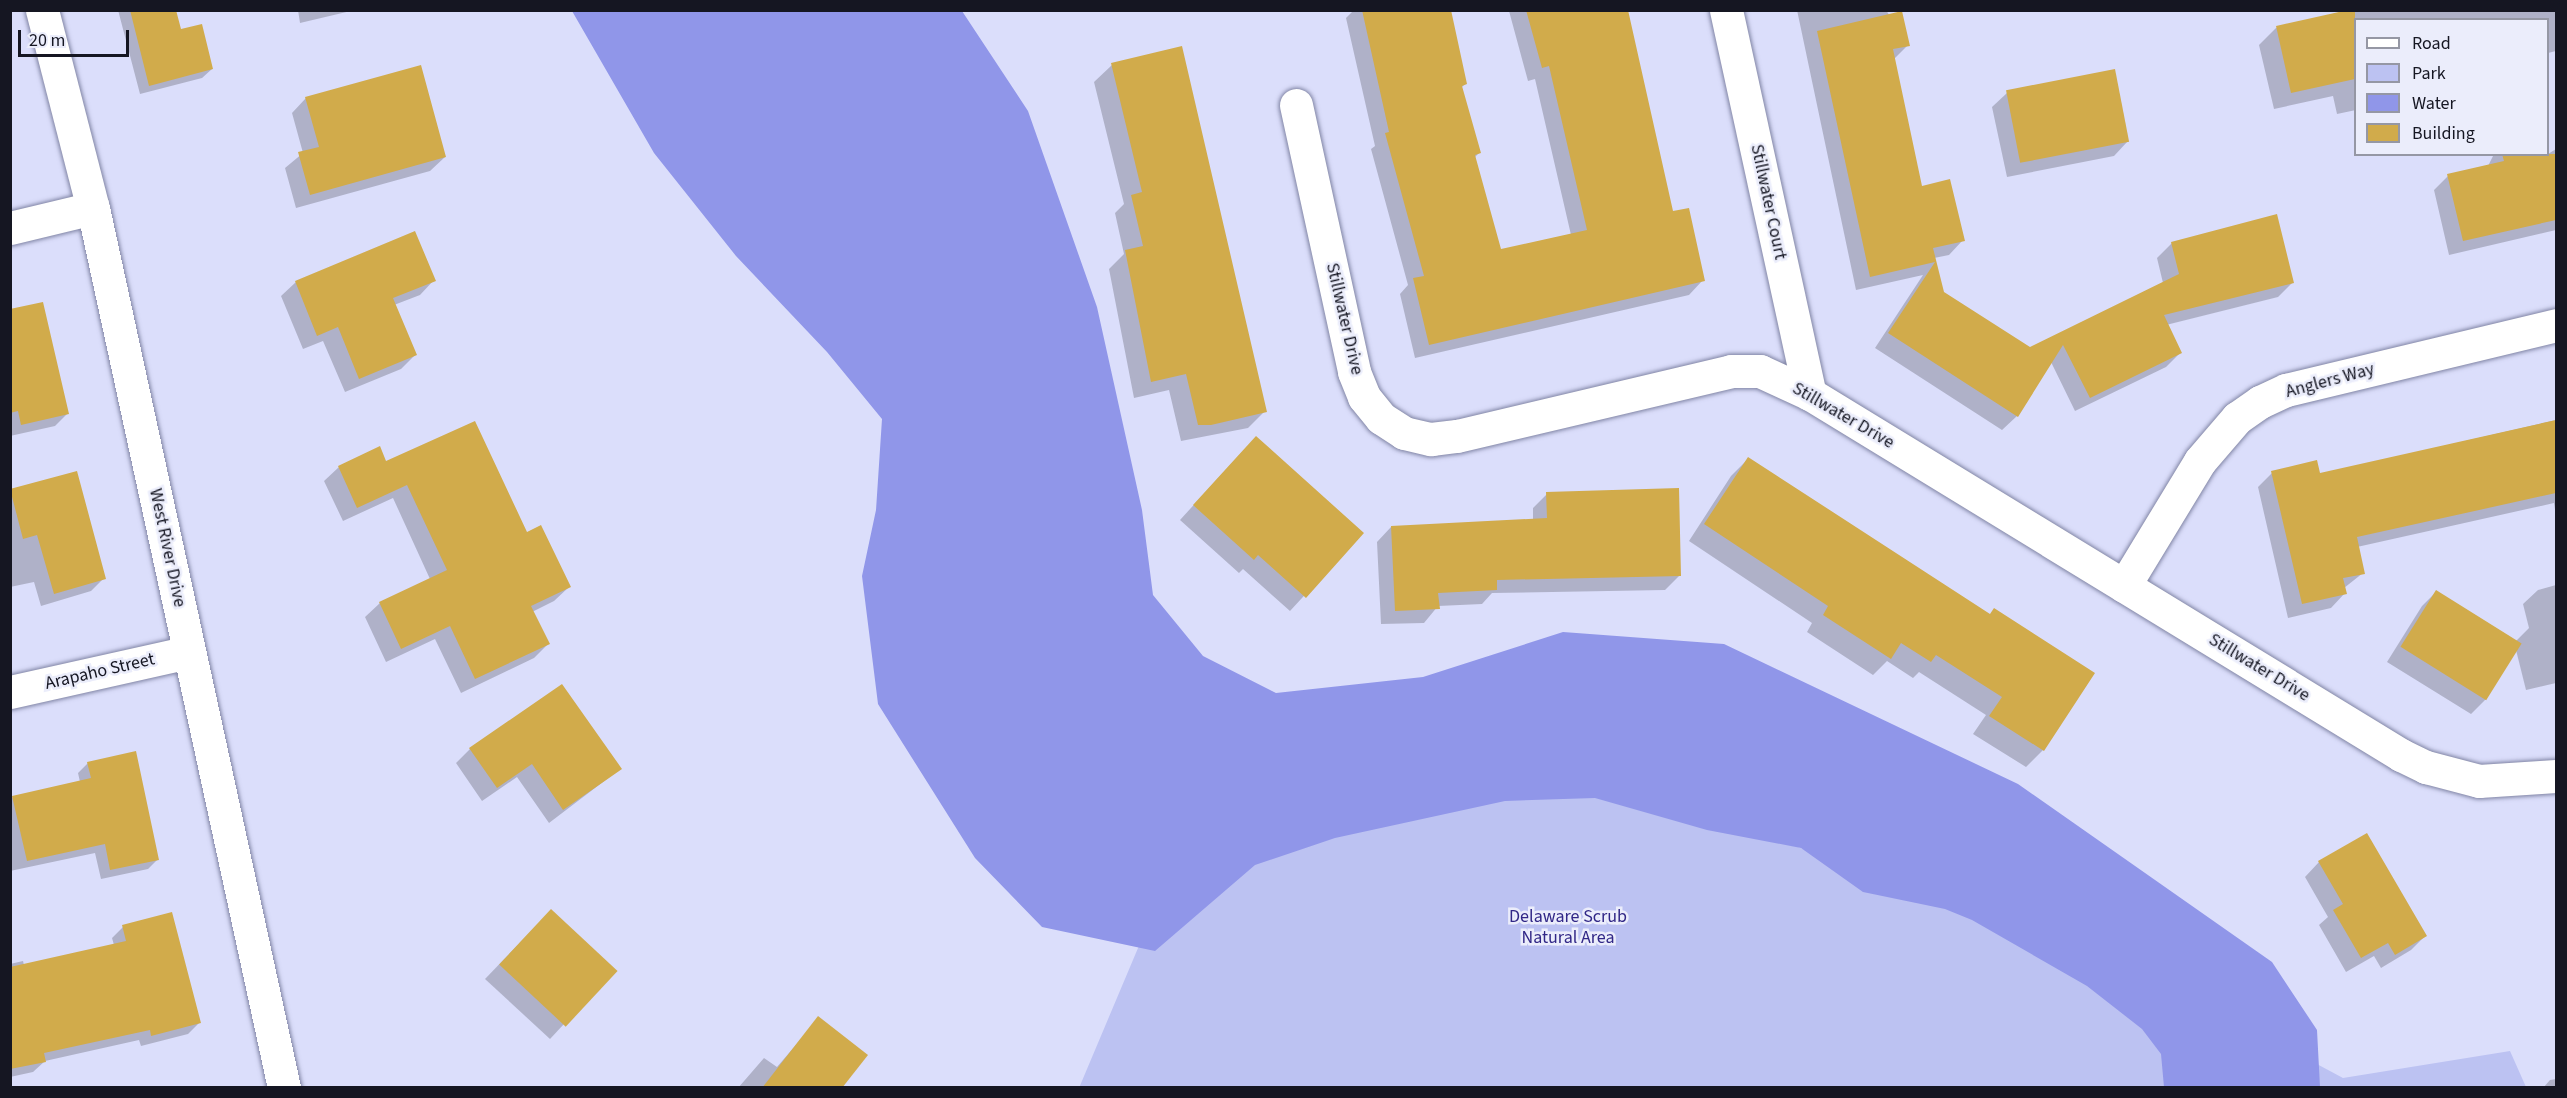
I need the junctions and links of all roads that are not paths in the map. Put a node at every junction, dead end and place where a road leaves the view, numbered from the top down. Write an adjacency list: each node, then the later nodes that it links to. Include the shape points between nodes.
1 (42, 10): 4 (street, West River Drive)
2 (1726, 10): 7 (street, Stillwater Court)
3 (1296, 105): 7 (street, Stillwater Drive, via 1354,372 1381,418 1404,432 1431,439 1457,436 1731,371 1760,371)
4 (93, 208): 5 (street); 9 (street, West River Drive)
5 (10, 228)
6 (2556, 325): 8 (street, Anglers Way, via 2286,390 2260,402 2237,418 2200,461)
7 (1810, 394): 8 (street, Stillwater Drive)
8 (2124, 586): 11 (street, Stillwater Drive, via 2426,767 2479,781)
9 (189, 652): 10 (street, Arapaho Street); 12 (street, West River Drive)
10 (10, 692)
11 (2556, 776)
12 (284, 1088)

